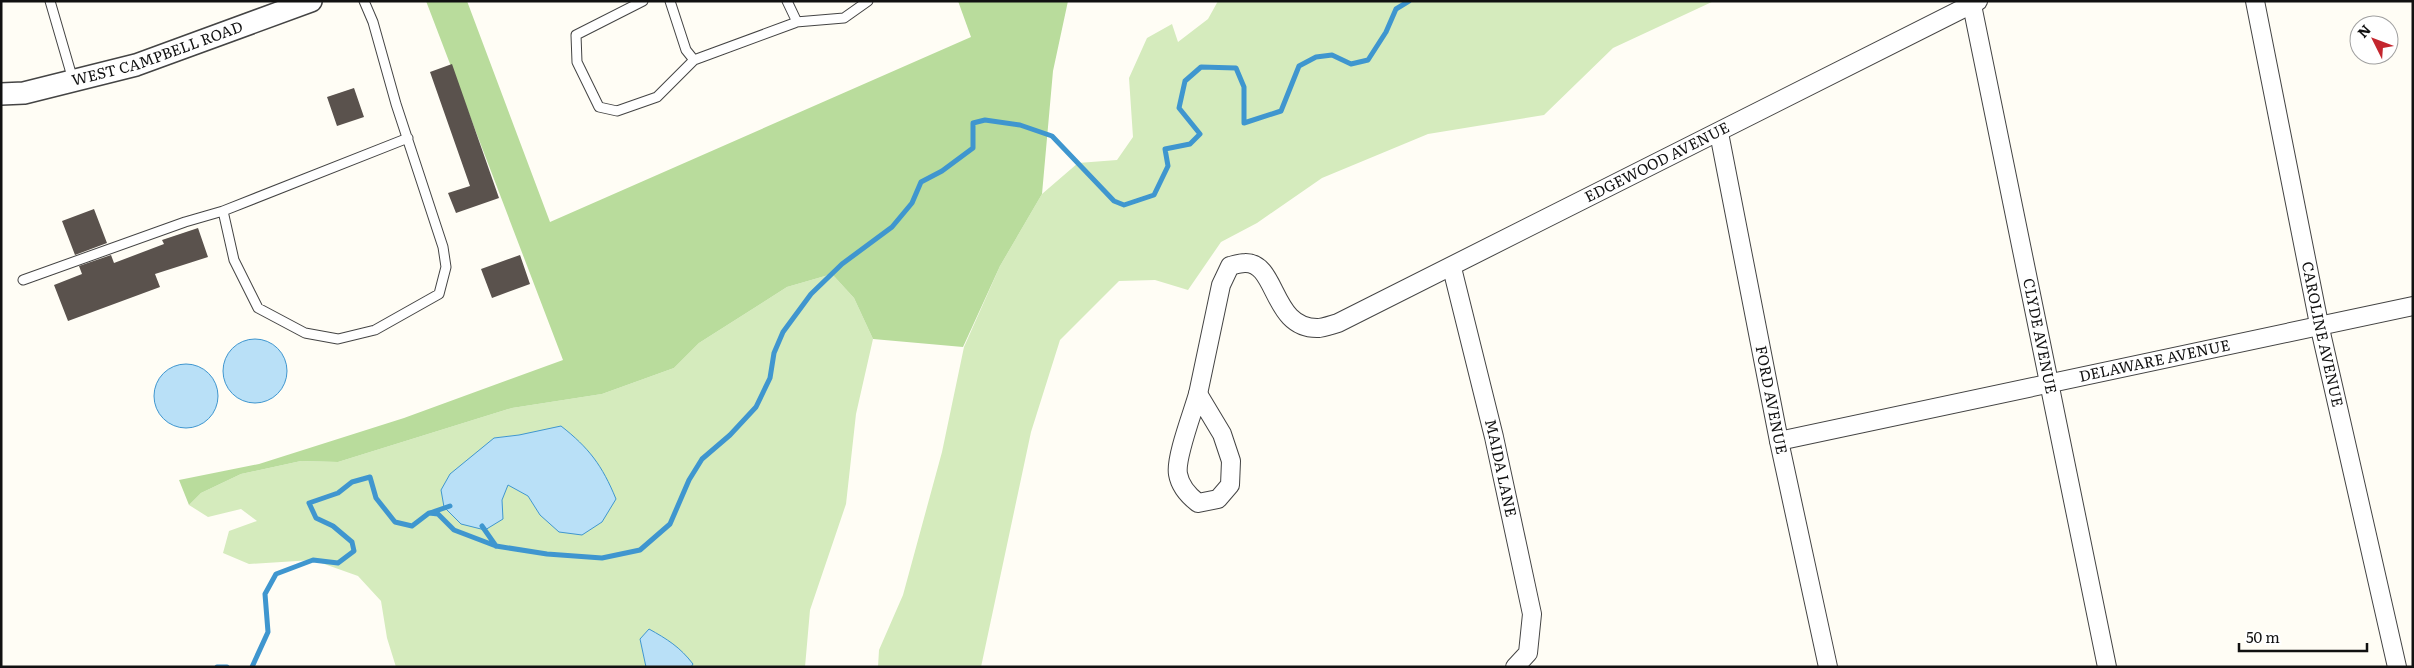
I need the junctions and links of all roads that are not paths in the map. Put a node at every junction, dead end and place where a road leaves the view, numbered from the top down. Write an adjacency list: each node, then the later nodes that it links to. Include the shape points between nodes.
1 (50, 1): 12 (lane)
2 (311, 1): 12 (street, WEST CAMPBELL ROAD, via 136,66)
3 (364, 1): 15 (lane)
4 (643, 1): 11 (lane, via 576,35 576,62 599,107 616,111 657,97)
5 (670, 1): 11 (lane, via 686,50)
6 (787, 1): 10 (lane)
7 (868, 1): 10 (lane, via 844,18)
8 (2255, 1): 20 (street, CAROLINE AVENUE)
9 (1975, 3): 14 (street, EDGEWOOD AVENUE); 21 (street, CLYDE AVENUE)
10 (796, 22): 11 (lane)
11 (694, 60)
12 (73, 81): 13 (street, WEST CAMPBELL ROAD, via 24,93)
13 (1, 94)
14 (1719, 133): 17 (street, EDGEWOOD AVENUE); 23 (street, FORD AVENUE)
15 (408, 138): 16 (lane); 16 (lane, via 443,247 446,268 439,294 375,330 338,339 305,333 258,308 234,260)
16 (223, 211): 18 (lane)
17 (1452, 268): 22 (street, EDGEWOOD AVENUE, via 1338,323 1318,328 1301,325 1288,318 1268,279 1258,267 1246,262 1230,266 1221,285); 24 (street, MAIDA LANE, via 1494,437 1532,614 1528,653)
18 (23, 280)
19 (2413, 306): 20 (street, DELAWARE AVENUE)
20 (2320, 324): 21 (street, DELAWARE AVENUE); 27 (street, CAROLINE AVENUE)
21 (2050, 383): 23 (street, DELAWARE AVENUE); 26 (street, CLYDE AVENUE)
22 (1198, 394): 22 (street, via 1182,447 1178,474 1189,496 1198,502 1218,499 1230,485 1231,461 1222,434)
23 (1779, 440): 25 (street, FORD AVENUE)
24 (1515, 667)
25 (1828, 667)
26 (2107, 667)
27 (2397, 667)

